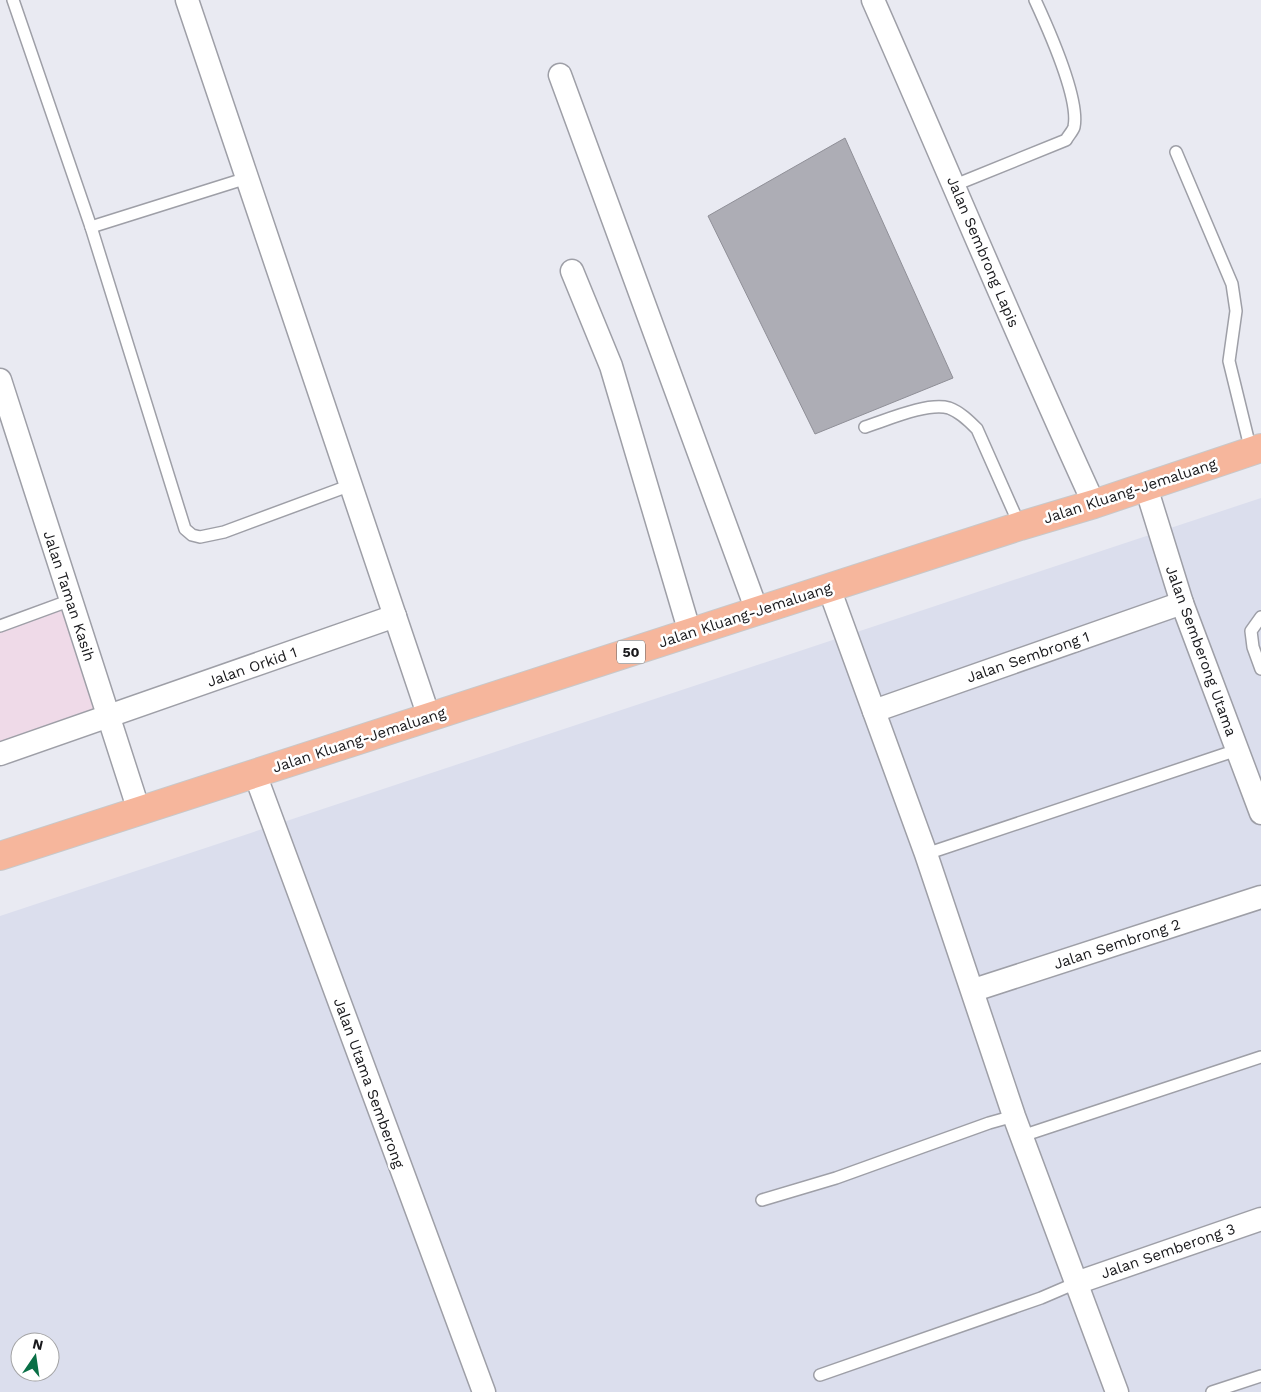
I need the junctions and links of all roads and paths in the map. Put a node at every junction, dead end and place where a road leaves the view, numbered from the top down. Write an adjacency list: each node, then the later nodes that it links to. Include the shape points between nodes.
1 (13, 0): 9 (lane)
2 (187, 0): 7 (street)
3 (873, 0): 8 (street, Jalan Sembrong Lapis)
4 (1035, 0): 8 (lane, via 1052,37 1074,106 1074,127 1066,140)
5 (560, 75): 21 (street)
6 (1176, 152): 13 (lane, via 1232,284 1236,299 1229,361)
7 (247, 178): 9 (lane); 14 (street)
8 (955, 186): 16 (street, Jalan Sembrong Lapis, via 1025,353)
9 (91, 227): 14 (lane, via 185,529 200,537 224,532)
10 (572, 271): 25 (street, via 611,366)
11 (0, 380): 19 (street, Jalan Taman Kasih)
12 (865, 427): 17 (lane, via 934,406 950,408 965,417 977,429)
13 (1256, 450): 15 (highway, Jalan Kluang-Jemaluang / 50)
14 (351, 485): 22 (street)
15 (1146, 487): 16 (highway, Jalan Kluang-Jemaluang / 50); 20 (street, Jalan Semberong Utama)
16 (1094, 504): 17 (highway, Jalan Kluang-Jemaluang / 50)
17 (1020, 526): 18 (highway, Jalan Kluang-Jemaluang / 50)
18 (829, 588): 21 (highway, Jalan Kluang-Jemaluang / 50); 27 (street)
19 (71, 600): 24 (lane); 29 (street, Jalan Taman Kasih)
20 (1182, 603): 27 (street, Jalan Sembrong 1); 30 (street, Jalan Semberong Utama)
21 (757, 611): 25 (highway, Jalan Kluang-Jemaluang / 50)
22 (395, 616): 28 (street); 29 (street, Jalan Orkid 1)
23 (1261, 616): 26 (lane, via 1251,631)
24 (0, 626)
25 (690, 633): 28 (highway, Jalan Kluang-Jemaluang / 50)
26 (1261, 669)
27 (874, 711): 35 (street)
28 (429, 717): 32 (highway, Jalan Kluang-Jemaluang / 50)
29 (109, 718): 31 (street, Jalan Orkid 1); 33 (street, Jalan Taman Kasih)
30 (1237, 750): 34 (street, Jalan Semberong Utama); 35 (lane)
31 (0, 754)
32 (255, 774): 33 (highway, Jalan Kluang-Jemaluang / 50); 46 (street, Jalan Utama Semberong)
33 (139, 811): 36 (highway, Jalan Kluang-Jemaluang / 50)
34 (1261, 813)
35 (926, 854): 38 (street)
36 (0, 856)
37 (1261, 897): 38 (street, Jalan Sembrong 2)
38 (974, 990): 40 (street)
39 (1261, 1057): 40 (lane)
40 (1018, 1126): 41 (lane, via 988,1123 836,1178); 43 (street)
41 (762, 1200)
42 (1261, 1219): 43 (street, Jalan Semberong 3)
43 (1076, 1283): 44 (lane); 47 (street)
44 (820, 1375)
45 (1261, 1376): 48 (lane)
46 (484, 1392)
47 (1117, 1392)
48 (1212, 1392)

